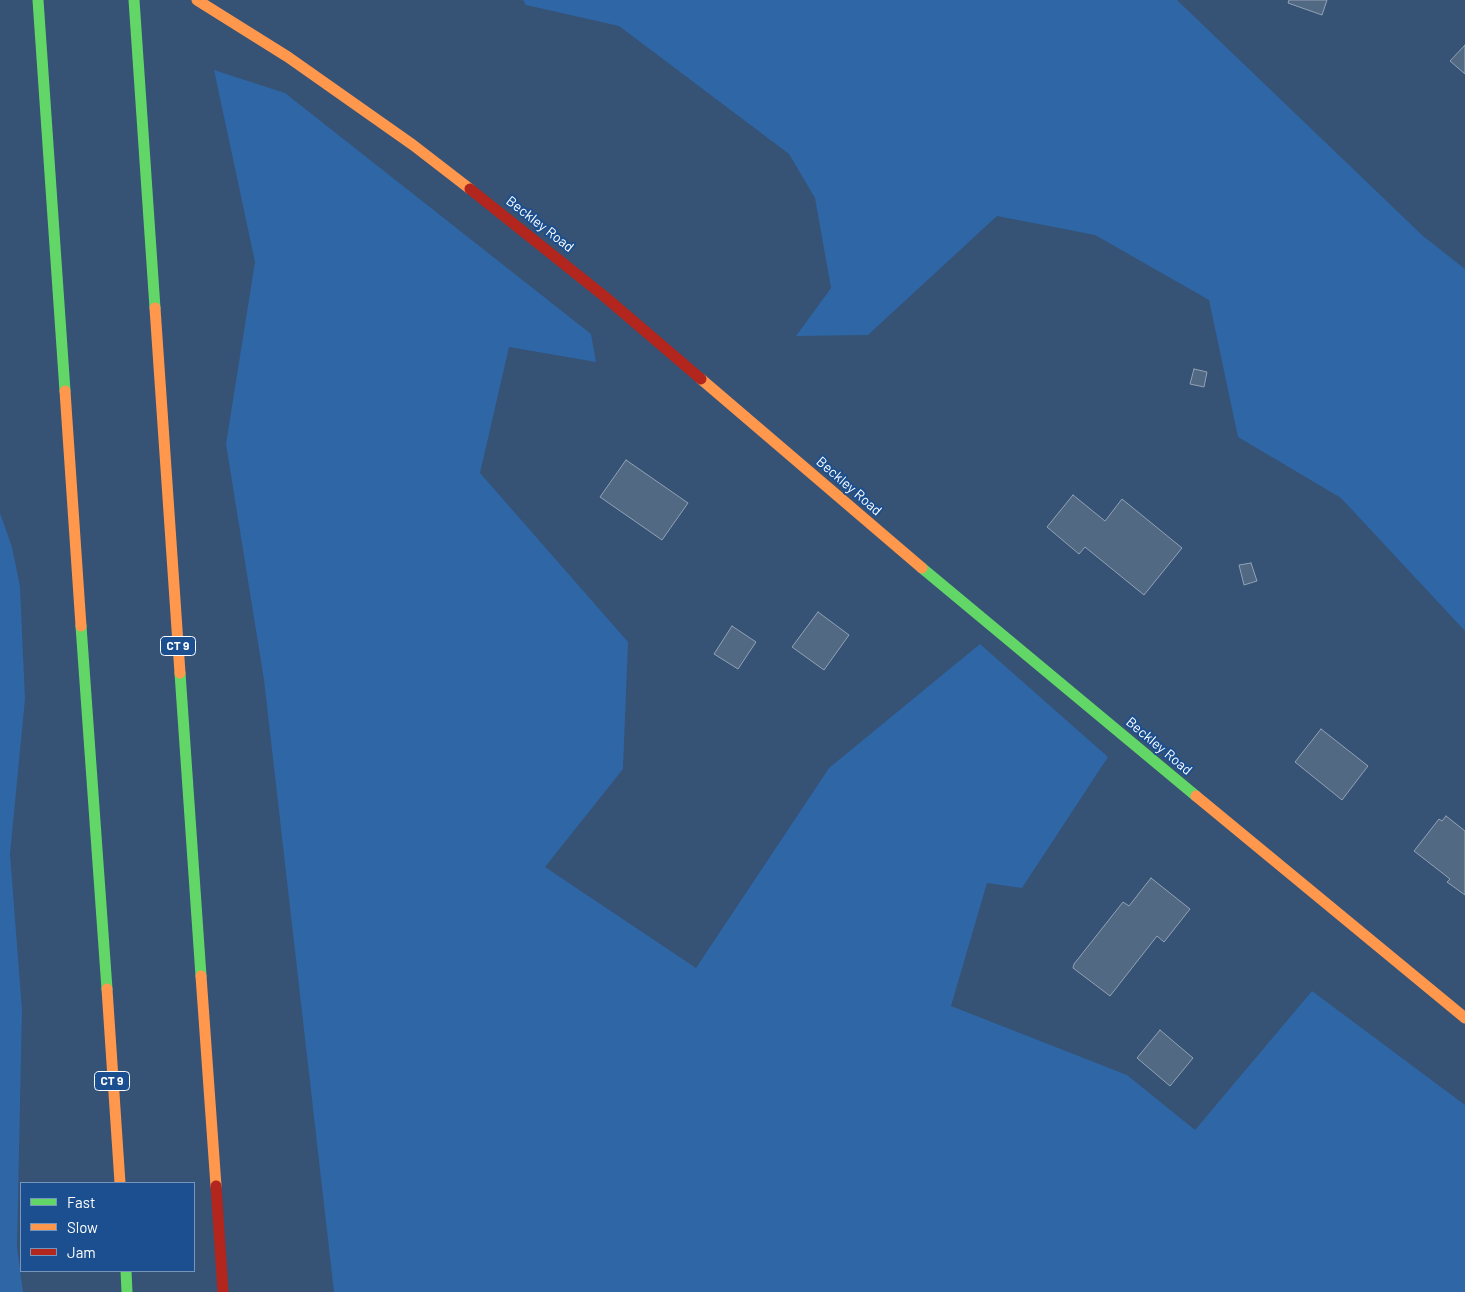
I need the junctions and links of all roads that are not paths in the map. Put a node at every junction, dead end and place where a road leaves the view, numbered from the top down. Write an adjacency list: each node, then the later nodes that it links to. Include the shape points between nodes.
1 (38, 0): 5 (main road, CT 9)
2 (134, 0): 6 (main road, CT 9)
3 (197, 0): 4 (main road, Beckley Road, via 300,65 377,119 545,247 959,600)
4 (1465, 1018)
5 (120, 1182)
6 (220, 1256): 8 (main road); 10 (main road, CT 9)
7 (126, 1272): 9 (main road)
8 (232, 1277)
9 (127, 1292)
10 (223, 1292)

